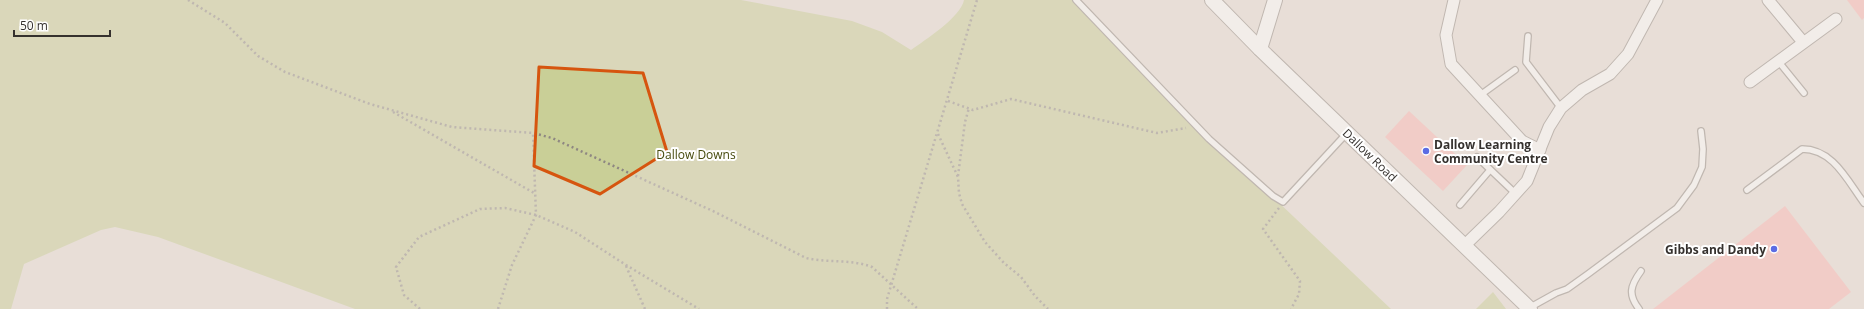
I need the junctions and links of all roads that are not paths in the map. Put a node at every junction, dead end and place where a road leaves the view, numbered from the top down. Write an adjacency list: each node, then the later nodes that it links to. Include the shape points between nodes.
1 (1076, 0): 18 (lane, via 1197,126 1267,191 1283,202)
2 (1212, 0): 10 (street, Dallow Road)
3 (1275, 0): 10 (street)
4 (1454, 0): 15 (street, via 1446,35 1451,64)
5 (1656, 0): 16 (street, via 1628,54 1610,74 1582,90)
6 (1768, 0): 9 (street)
7 (1836, 19): 9 (street)
8 (1528, 36): 16 (lane, via 1526,62)
9 (1803, 42): 11 (street)
10 (1260, 49): 18 (street, Dallow Road)
11 (1778, 61): 13 (street); 14 (lane)
12 (1515, 70): 15 (lane)
13 (1750, 82)
14 (1804, 93)
15 (1479, 96): 19 (street, via 1522,141)
16 (1561, 108): 19 (street, via 1549,127)
17 (1701, 130): 28 (lane, via 1702,167 1694,186 1677,208 1567,289)
18 (1347, 133): 26 (street, Dallow Road)
19 (1540, 150): 23 (street, via 1527,181)
20 (1477, 157): 21 (lane)
21 (1490, 170): 23 (lane); 25 (lane)
22 (1747, 190): 24 (lane, via 1802,149 1813,149 1824,153 1833,161)
23 (1516, 194): 26 (street)
24 (1864, 203)
25 (1460, 205)
26 (1464, 246): 28 (street, Dallow Road)
27 (1640, 271): 29 (lane, via 1632,289 1632,300)
28 (1529, 309)
29 (1639, 309)

